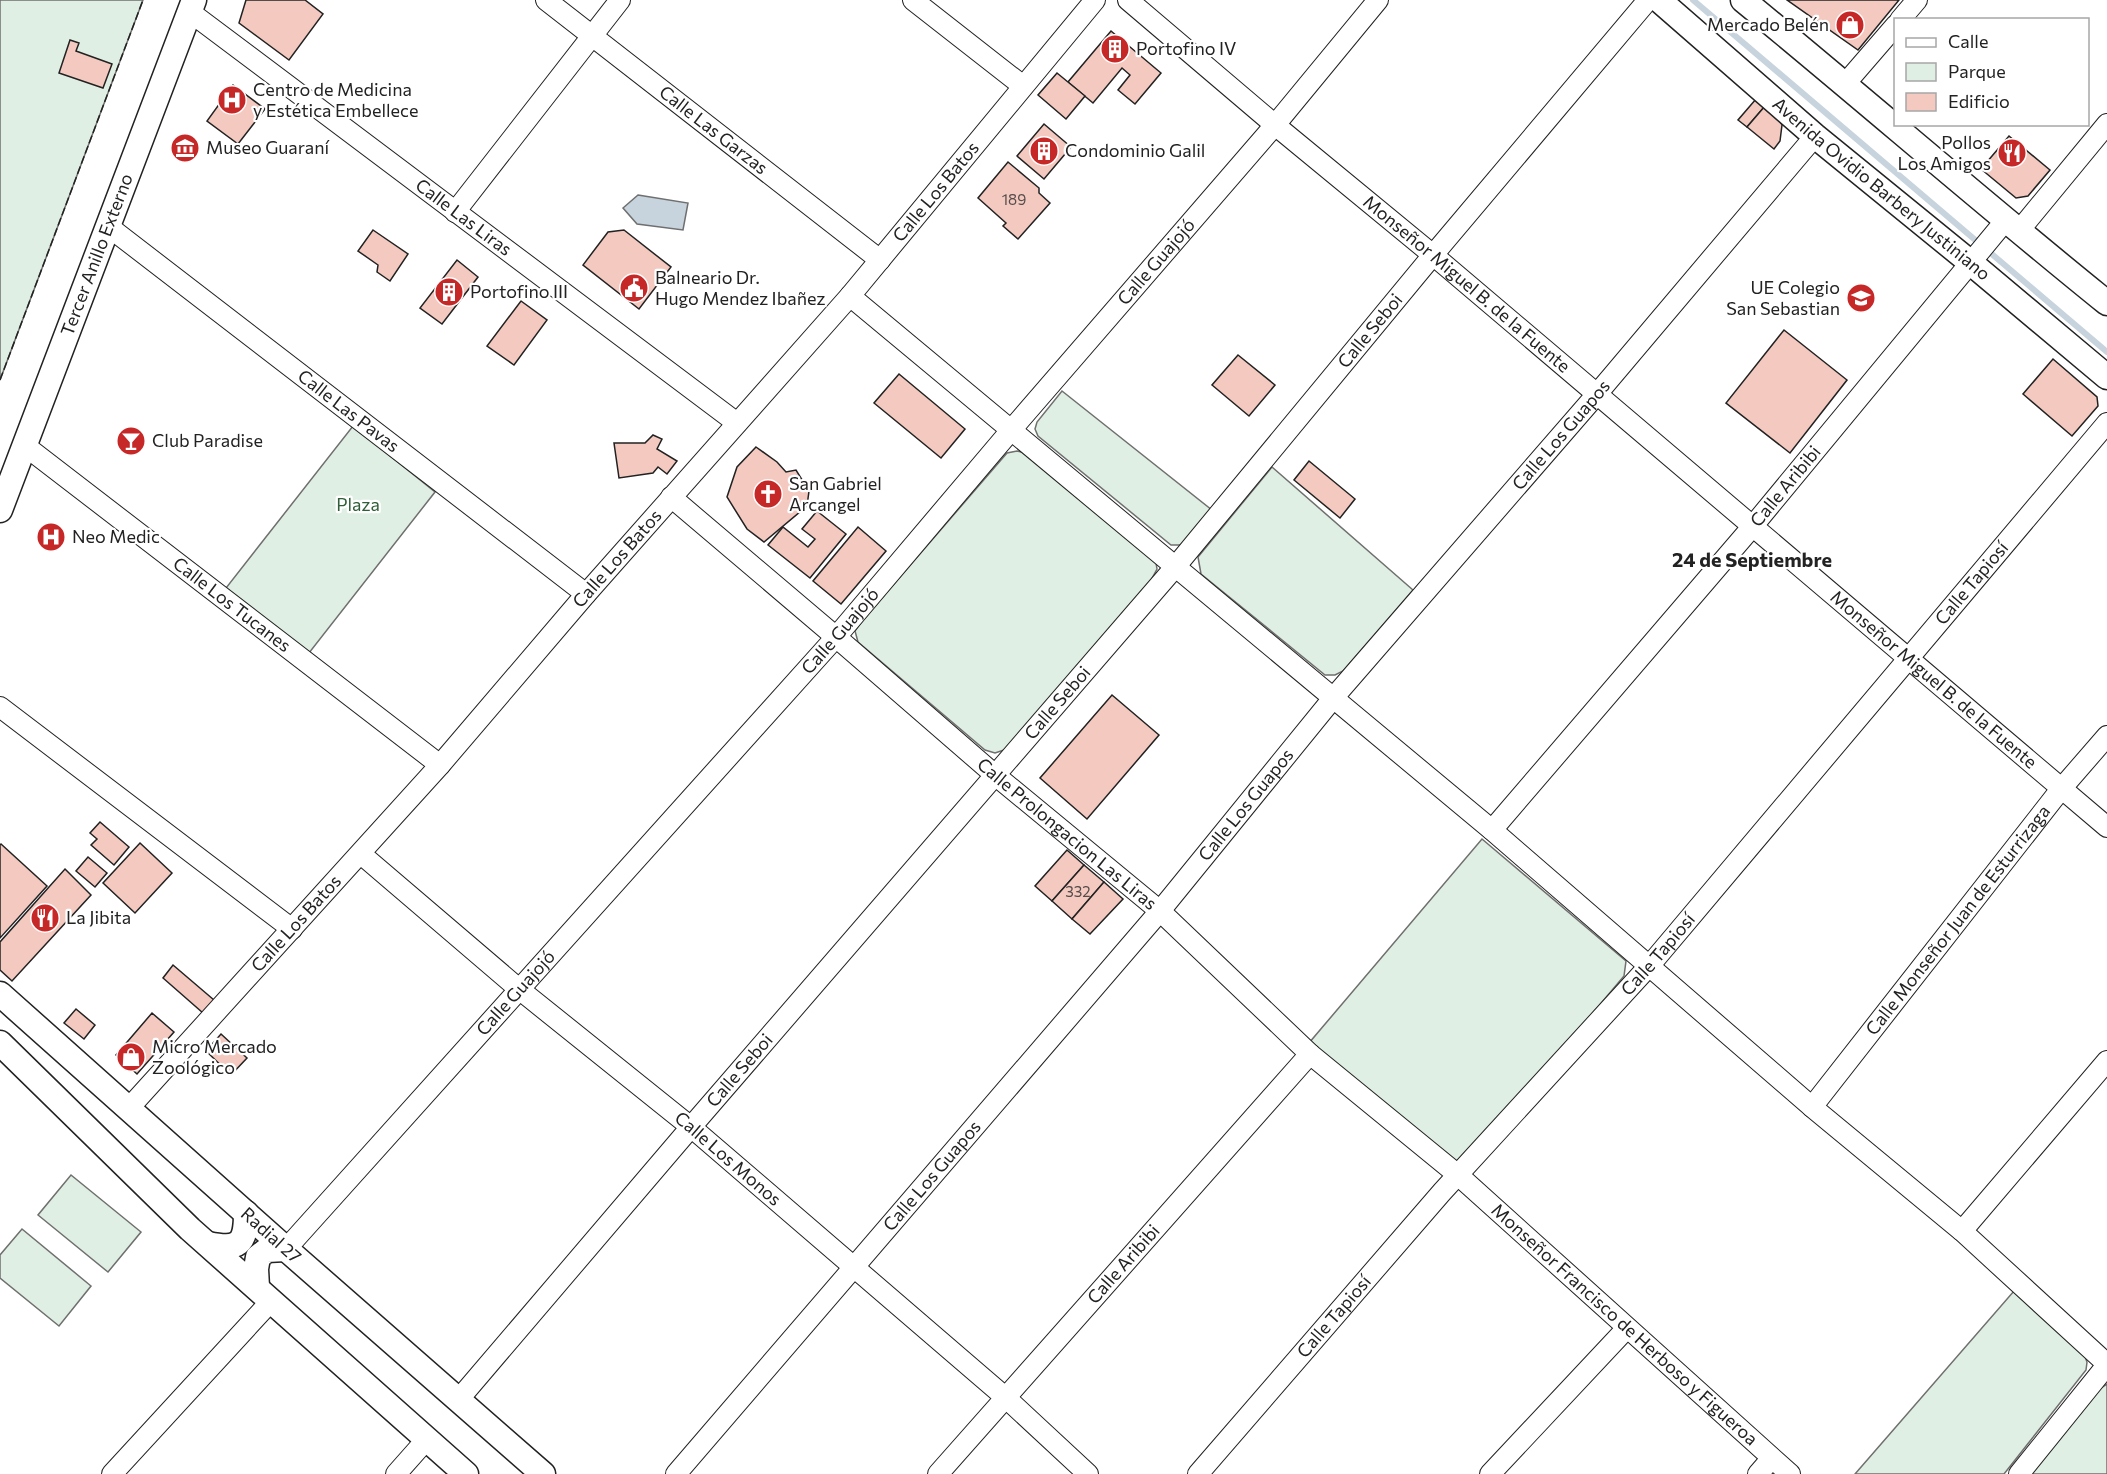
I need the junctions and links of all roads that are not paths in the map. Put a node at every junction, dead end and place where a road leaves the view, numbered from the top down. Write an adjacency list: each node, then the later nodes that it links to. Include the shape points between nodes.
1 (546, 0): 14 (street, Calle Las Garzas)
2 (620, 0): 14 (street)
3 (913, 0): 16 (street)
4 (1095, 0): 16 (street, Calle Los Batos)
5 (1128, 0): 18 (street, Monseñor Miguel B. de la Fuente)
6 (1378, 0): 18 (street, Calle Guajojó)
7 (1648, 0): 23 (street, Calle Seboi)
8 (1659, 0): 19 (street, Avenida Ovidio Barbery Justiniano)
9 (1743, 0): 15 (street)
10 (1917, 0): 12 (street)
11 (192, 6): 20 (street, Calle Las Liras); 21 (street, Tercer Anillo Externo)
12 (1902, 18)
13 (1894, 27): 15 (street)
14 (592, 36): 20 (street); 25 (street, Calle Las Garzas)
15 (1845, 84): 22 (street)
16 (1023, 86): 25 (street, Calle Los Batos)
17 (2107, 124): 22 (street, Calle Aribibi)
18 (1275, 125): 23 (street, Monseñor Miguel B. de la Fuente); 32 (street, Calle Guajojó)
19 (1815, 136): 24 (street, Avenida Ovidio Barbery Justiniano); 29 (street, Calle Los Guapos)
20 (455, 212): 30 (street, Calle Las Liras)
21 (109, 227): 33 (street, Tercer Anillo Externo); 38 (street, Calle Las Pavas)
22 (2008, 227): 24 (street, Calle Aribibi); 27 (street)
23 (1433, 255): 29 (street, Monseñor Miguel B. de la Fuente); 37 (street, Calle Seboi)
24 (1974, 259): 28 (street, Avenida Ovidio Barbery Justiniano); 36 (street, Calle Aribibi)
25 (880, 260): 26 (street, Calle Los Batos)
26 (850, 296): 30 (street, Calle Los Batos); 32 (street)
27 (2107, 303)
28 (2107, 377)
29 (1597, 394): 36 (street, Monseñor Miguel B. de la Fuente); 41 (street, Calle Los Guapos)
30 (737, 423): 34 (street, Calle Los Batos)
31 (2107, 423): 40 (street, Calle Tapiosí)
32 (1012, 429): 37 (street); 39 (street, Calle Guajojó)
33 (24, 445): 35 (street, Tercer Anillo Externo); 44 (street, Calle Los Tucanes)
34 (671, 497): 38 (street, Calle Los Batos); 39 (street, Calle Prolongacion Las Liras)
35 (0, 510)
36 (1752, 527): 40 (street, Monseñor Miguel B. de la Fuente); 48 (street, Calle Aribibi)
37 (1176, 566): 41 (street); 45 (street, Calle Seboi)
38 (586, 594): 44 (street, Calle Los Batos)
39 (836, 637): 45 (street, Calle Prolongacion Las Liras); 53 (street, Calle Guajojó)
40 (1907, 658): 46 (street, Monseñor Miguel B. de la Fuente); 52 (street, Calle Tapiosí)
41 (1334, 697): 48 (street); 50 (street, Calle Los Guapos)
42 (0, 707): 51 (street)
43 (2107, 736): 46 (street, Calle Monseñor Juan de Esturrizaga)
44 (440, 765): 49 (street, Calle Los Batos)
45 (995, 775): 50 (street, Calle Prolongacion Las Liras); 62 (street, Calle Seboi)
46 (2061, 789): 47 (street, Monseñor Miguel B. de la Fuente); 60 (street, Calle Monseñor Juan de Esturrizaga)
47 (2107, 827)
48 (1492, 830): 52 (street)
49 (361, 854): 51 (street, Calle Los Batos); 53 (street, Calle Los Monos)
50 (1160, 911): 58 (street, Calle Prolongacion Las Liras); 68 (street, Calle Los Guapos)
51 (292, 929): 61 (street, Calle Los Batos)
52 (1650, 965): 60 (street); 63 (street, Calle Tapiosí)
53 (519, 989): 62 (street, Calle Los Monos); 67 (street, Calle Guajojó)
54 (0, 994): 56 (street, Radial 27)
55 (0, 1009): 56 (street)
56 (35, 1026): 61 (street, Radial 27)
57 (0, 1044): 66 (street)
58 (1310, 1054): 63 (street, Calle Prolongacion Las Liras); 72 (street, Calle Aribibi)
59 (2107, 1061): 65 (street)
60 (1812, 1107): 65 (street)
61 (129, 1108): 64 (street, Radial 27)
62 (691, 1126): 68 (street, Calle Los Monos); 73 (street, Calle Seboi)
63 (1458, 1175): 70 (street, Monseñor Francisco de Herboso y Figueroa); 83 (street, Calle Tapiosí)
64 (246, 1213): 66 (street, via 246,1228 238,1244); 67 (street, Radial 27)
65 (1962, 1231): 71 (street)
66 (208, 1244): 69 (street)
67 (286, 1249): 69 (street, via 267,1250 258,1257 256,1269); 73 (street, Radial 27)
68 (854, 1267): 72 (street, Calle Los Monos); 80 (street, Calle Los Guapos)
69 (264, 1293): 74 (street); 76 (street)
70 (1627, 1328): 75 (street, Monseñor Francisco de Herboso y Figueroa); 84 (street)
71 (2107, 1365): 87 (street)
72 (1005, 1397): 81 (street, Calle Aribibi); 82 (street, Calle Los Monos)
73 (459, 1399): 79 (street, Radial 27)
74 (427, 1439): 77 (street); 78 (street)
75 (1772, 1459): 85 (street); 86 (street, Monseñor Francisco de Herboso y Figueroa)
76 (111, 1474)
77 (396, 1474)
78 (466, 1474)
79 (543, 1474)
80 (676, 1474)
81 (938, 1474)
82 (1088, 1474)
83 (1198, 1474)
84 (1490, 1474)
85 (1758, 1474)
86 (1790, 1474)
87 (2019, 1474)

